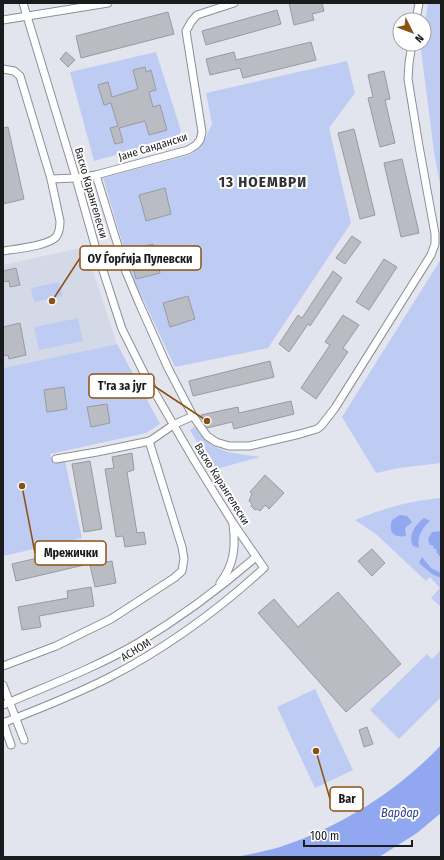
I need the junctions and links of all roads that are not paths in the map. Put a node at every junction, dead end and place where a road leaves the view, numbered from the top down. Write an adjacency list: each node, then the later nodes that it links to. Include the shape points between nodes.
1 (23, 3): 4 (street, Васко Карангелески)
2 (108, 3): 4 (street)
3 (234, 3): 8 (street, Јане Сандански, via 197,15 186,31 202,126 200,140 196,145 188,150)
4 (27, 16): 5 (street); 9 (street, Васко Карангелески)
5 (3, 20)
6 (411, 52): 12 (street, via 408,79 435,234 431,255 335,408 317,429 249,446 229,446 207,436)
7 (3, 69): 10 (street, via 14,71 20,76)
8 (96, 175): 9 (street, Јане Сандански); 12 (street, via 126,272 168,368)
9 (76, 178): 10 (street, Јане Сандански); 13 (street, Васко Карангелески, via 122,329)
10 (51, 179): 11 (street, via 60,221 56,236 47,242)
11 (3, 251)
12 (193, 416): 13 (street)
13 (173, 425): 14 (street); 16 (street, Васко Карангелески)
14 (148, 441): 15 (street); 20 (street, via 182,547 182,571 111,619 56,646)
15 (56, 458)
16 (233, 523): 17 (street, Васко Карангелески); 19 (street, via 234,556 225,577)
17 (256, 557): 18 (street, Васко Карангелески); 19 (street, АСНОМ)
18 (264, 568): 23 (street, АСНОМ, via 209,615 147,657 95,685)
19 (211, 594): 22 (street, АСНОМ, via 120,653 64,680)
20 (3, 666)
21 (3, 685): 22 (street)
22 (6, 703): 23 (street)
23 (16, 718): 24 (street, АСНОМ); 25 (street)
24 (3, 722): 26 (street)
25 (24, 740)
26 (11, 745)

